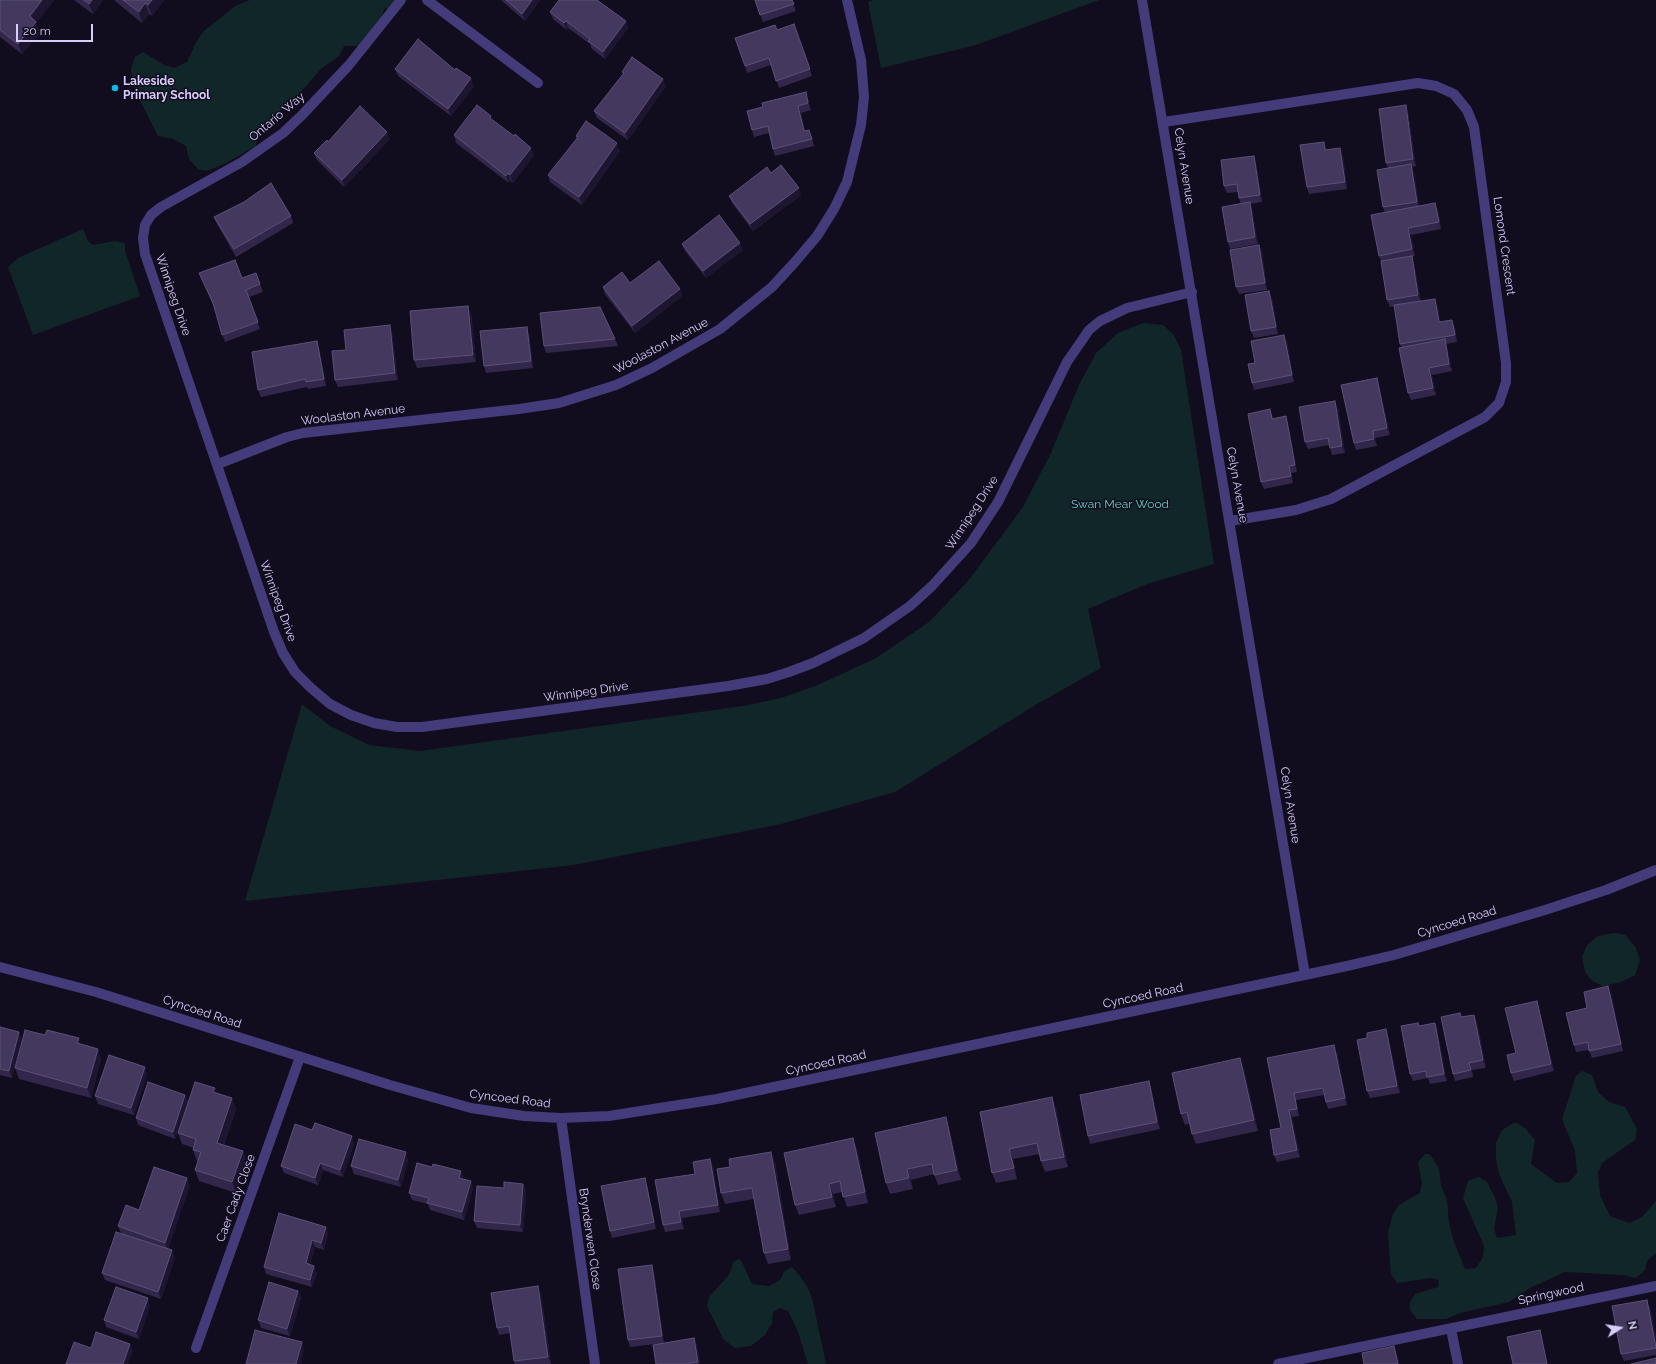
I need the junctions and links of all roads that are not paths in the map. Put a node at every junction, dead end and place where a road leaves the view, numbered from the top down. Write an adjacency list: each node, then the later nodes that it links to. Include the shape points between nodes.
1 (400, 0): 7 (street, Ontario Way, via 344,71 283,133 242,162 161,207)
2 (427, 0): 5 (street)
3 (847, 0): 9 (street, Woolaston Avenue, via 861,60 864,97 861,125 846,182 825,222 795,262 772,287 720,329 622,382 559,403 303,433)
4 (1142, 0): 6 (street, Celyn Avenue)
5 (538, 83)
6 (1164, 122): 8 (street, Celyn Avenue); 10 (street, Lomond Crescent, via 1418,83 1436,86 1454,94 1467,110 1474,127 1506,363 1506,382 1499,403 1485,417 1331,499 1296,510)
7 (145, 224): 9 (street, Winnipeg Drive, via 142,238 145,254)
8 (1192, 292): 9 (street, Winnipeg Drive, via 1127,308 1100,320 1089,330 1067,362 994,508 959,559 910,606 864,638 813,663 767,679 728,686 422,727 397,727 351,715 330,704 311,688 283,654); 10 (street, Celyn Avenue)
9 (218, 464)
10 (1230, 521): 13 (street, Celyn Avenue)
11 (1656, 870): 13 (street, Cyncoed Road, via 1552,908 1394,954)
12 (0, 966): 14 (street, Cyncoed Road, via 96,992)
13 (1305, 975): 15 (street, Cyncoed Road, via 717,1100 608,1116)
14 (300, 1057): 15 (street, Cyncoed Road, via 471,1108 524,1116); 18 (street, Caer Cady Close)
15 (561, 1118): 19 (street, Brynderwen Close)
16 (1656, 1286): 17 (street, Springwood)
17 (1451, 1329): 20 (street, Springwood); 21 (street)
18 (196, 1348)
19 (594, 1364)
20 (1278, 1364)
21 (1458, 1364)

